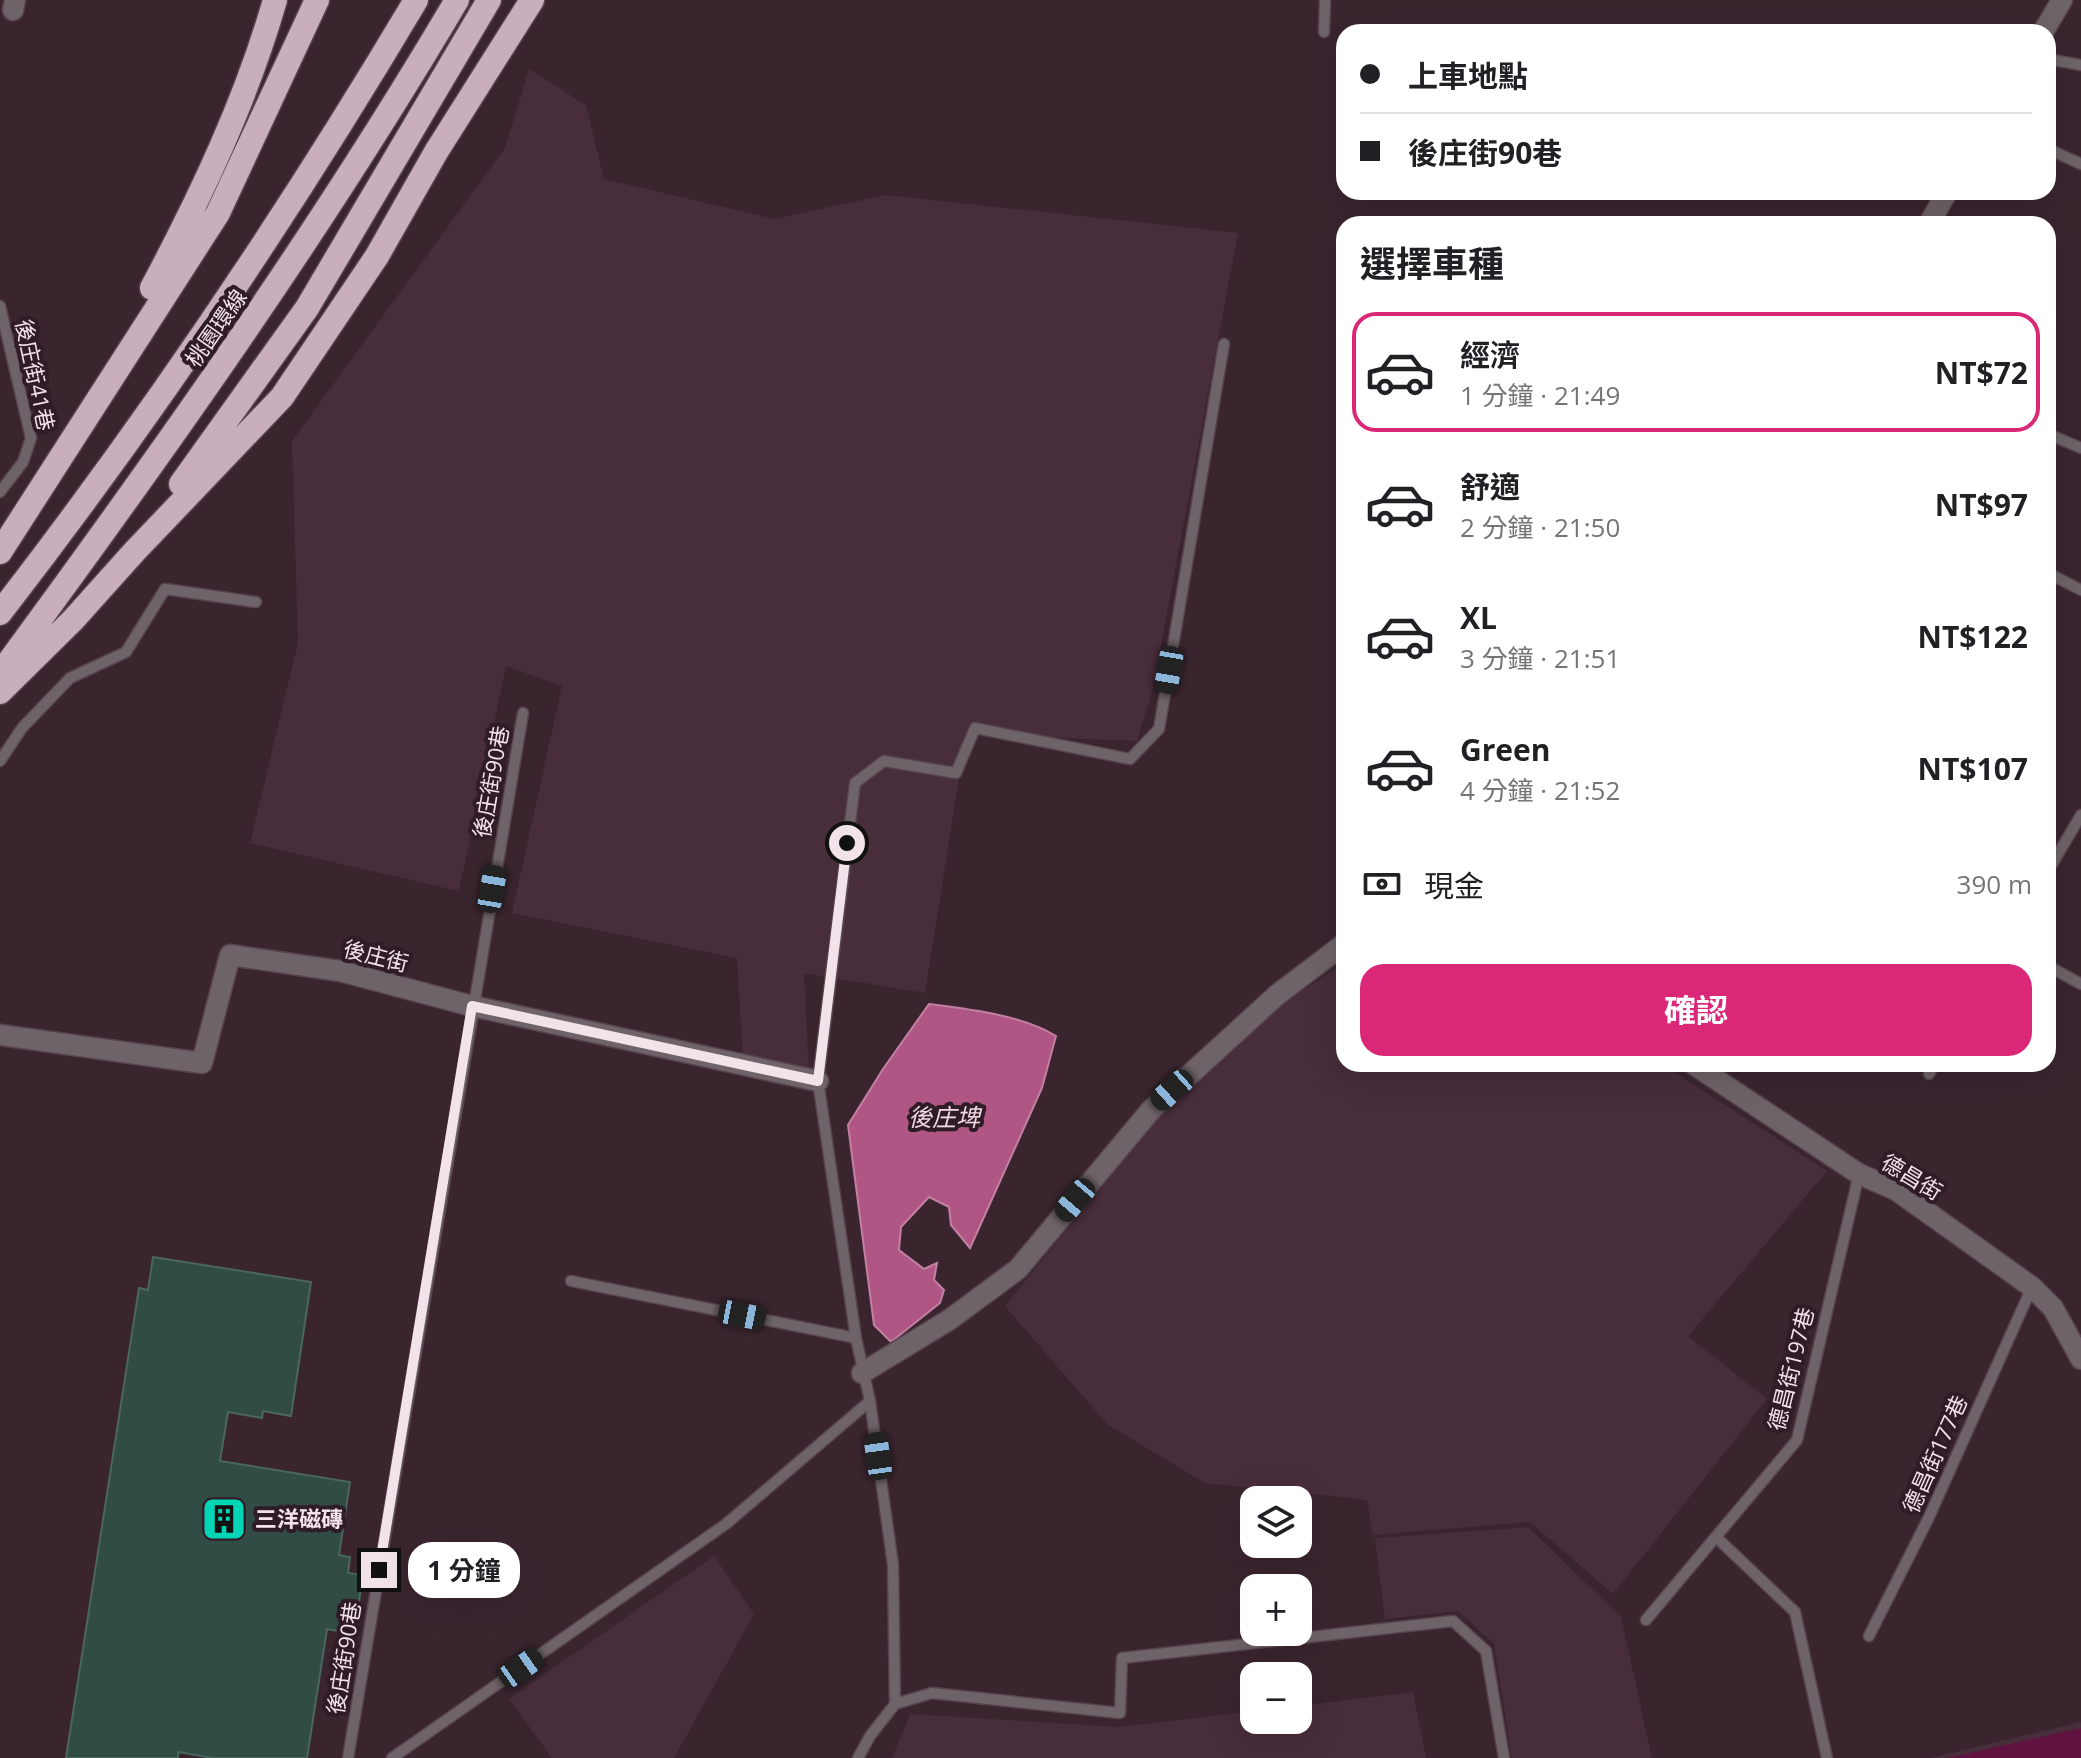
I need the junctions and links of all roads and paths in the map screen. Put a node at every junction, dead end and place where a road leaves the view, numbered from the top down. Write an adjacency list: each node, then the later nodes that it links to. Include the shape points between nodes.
1 (275, 0): 17 (highway, via 224,142)
2 (317, 0): 17 (highway, via 218,213)
3 (416, 0): 26 (highway, 桃園環線, via 186,361)
4 (457, 0): 27 (highway, 桃園環線, via 309,240)
5 (489, 0): 22 (highway, via 307,308)
6 (532, 0): 22 (highway, via 377,256 282,397)
7 (1325, 0): 10 (lane)
8 (2062, 0): 9 (street)
9 (2048, 24)
10 (1324, 32)
11 (2056, 60): 12 (lane)
12 (2081, 65)
13 (2056, 153): 14 (lane)
14 (2081, 164)
15 (0, 306): 20 (lane, 後庄街41巷, via 31,438 23,462)
16 (1224, 344): 39 (lane, via 1159,729 1130,759 975,728 956,773 884,761 855,783)
17 (96, 403): 21 (highway)
18 (2056, 437): 19 (lane)
19 (2081, 448)
20 (0, 492)
21 (0, 552)
22 (134, 552): 28 (highway)
23 (2056, 577): 24 (lane)
24 (2081, 590)
25 (256, 602): 30 (lane, via 165,589 126,652 70,678 22,728)
26 (0, 613)
27 (0, 674)
28 (0, 692)
29 (523, 713): 36 (lane, 後庄街90巷)
30 (0, 761)
31 (2081, 815): 32 (lane)
32 (2056, 857)
33 (1336, 950): 45 (street, via 1277,995 1151,1110 1018,1269 949,1320)
34 (2056, 970): 35 (lane)
35 (2081, 984)
36 (472, 1006): 37 (street, 後庄街, via 340,971 230,955 202,1063); 39 (street, 後庄街); 51 (lane, 後庄街90巷)
37 (0, 1035)
38 (1705, 1072): 40 (street, 德昌街)
39 (818, 1081): 43 (lane)
40 (1859, 1174): 42 (street, 德昌街, via 1896,1190); 47 (lane, 德昌街197巷, via 1797,1440)
41 (571, 1281): 43 (lane)
42 (2032, 1287): 44 (street, 德昌街, via 2053,1308); 49 (lane, 德昌街177巷, via 1929,1517)
43 (856, 1338): 45 (lane)
44 (2081, 1359)
45 (862, 1373): 46 (lane)
46 (870, 1401): 50 (lane, via 893,1565); 52 (lane, via 726,1524)
47 (1716, 1537): 48 (lane, 德昌街197巷); 55 (lane, via 1795,1612)
48 (1646, 1620)
49 (1869, 1636)
50 (895, 1704): 53 (lane); 54 (lane, via 932,1693 1120,1713 1122,1658 1453,1621 1486,1651)
51 (348, 1758)
52 (392, 1758)
53 (858, 1758)
54 (1504, 1758)
55 (1827, 1758)

